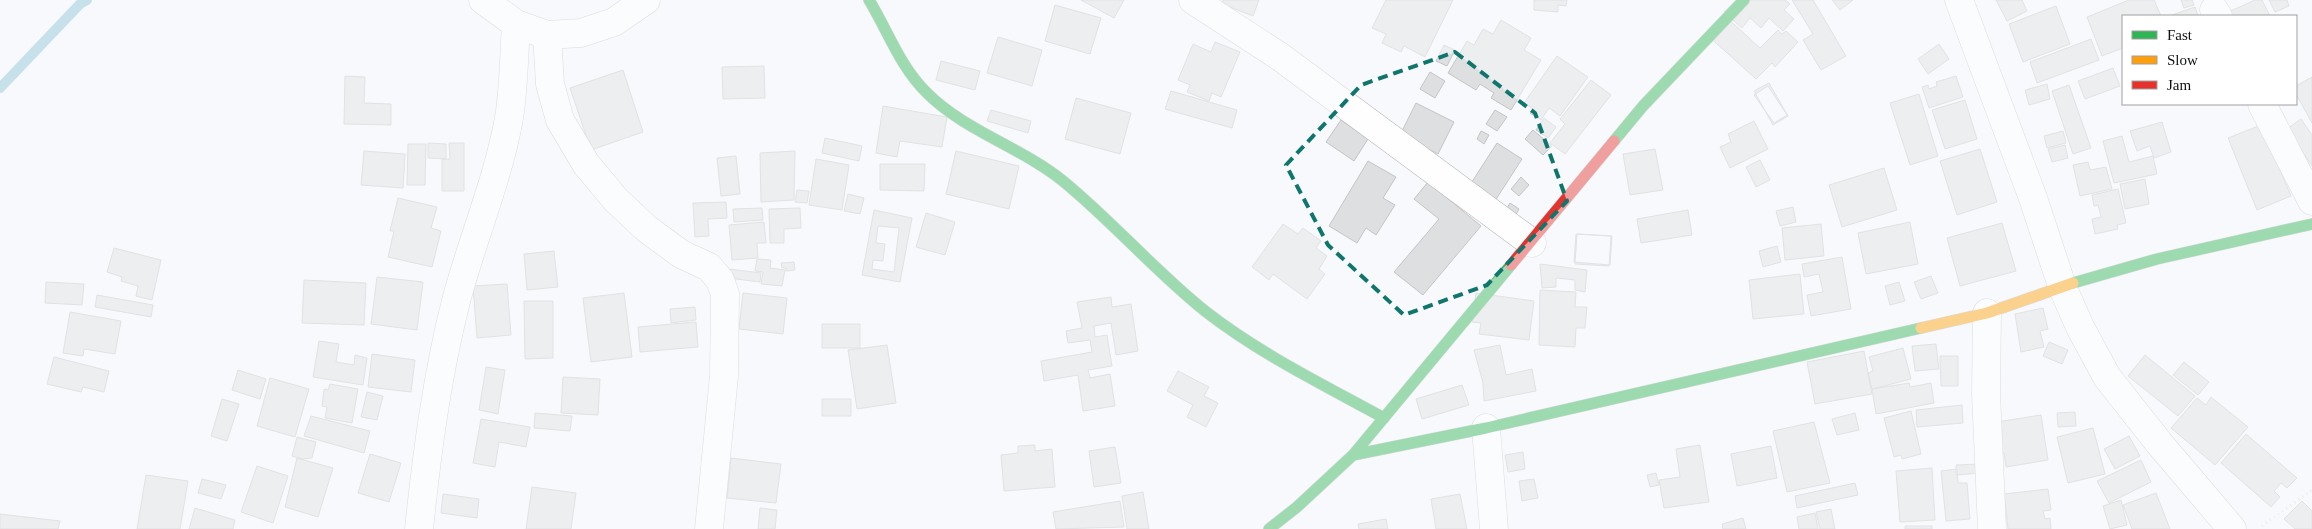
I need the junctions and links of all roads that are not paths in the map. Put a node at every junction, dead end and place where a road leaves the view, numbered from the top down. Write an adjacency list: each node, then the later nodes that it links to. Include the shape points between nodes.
1 (483, 0): 7 (street)
2 (646, 0): 8 (street, via 614,22 581,34)
3 (868, 0): 15 (street, via 914,78 947,110 1010,144 1062,180 1106,217 1184,294 1212,316)
4 (1193, 0): 12 (street, via 1279,56)
5 (1744, 0): 12 (street, via 1643,106)
6 (1959, 0): 13 (street, via 2033,198)
7 (516, 24): 8 (street); 18 (street, via 508,120 456,300 442,364)
8 (547, 35): 19 (street, via 550,84 560,120 586,164 616,200 647,229 680,254 709,267 720,280 725,294 724,376)
9 (2263, 105): 10 (street)
10 (2312, 201)
11 (2312, 224): 13 (street, via 2157,259)
12 (1532, 242): 15 (street)
13 (2062, 286): 14 (street); 23 (street, via 2107,377)
14 (1987, 313): 16 (street); 22 (street, via 1986,393)
15 (1384, 418): 17 (street)
16 (1486, 428): 17 (street); 21 (street)
17 (1354, 455): 20 (street)
18 (419, 529)
19 (709, 529)
20 (1269, 529)
21 (1494, 529)
22 (1992, 529)
23 (2232, 529)

